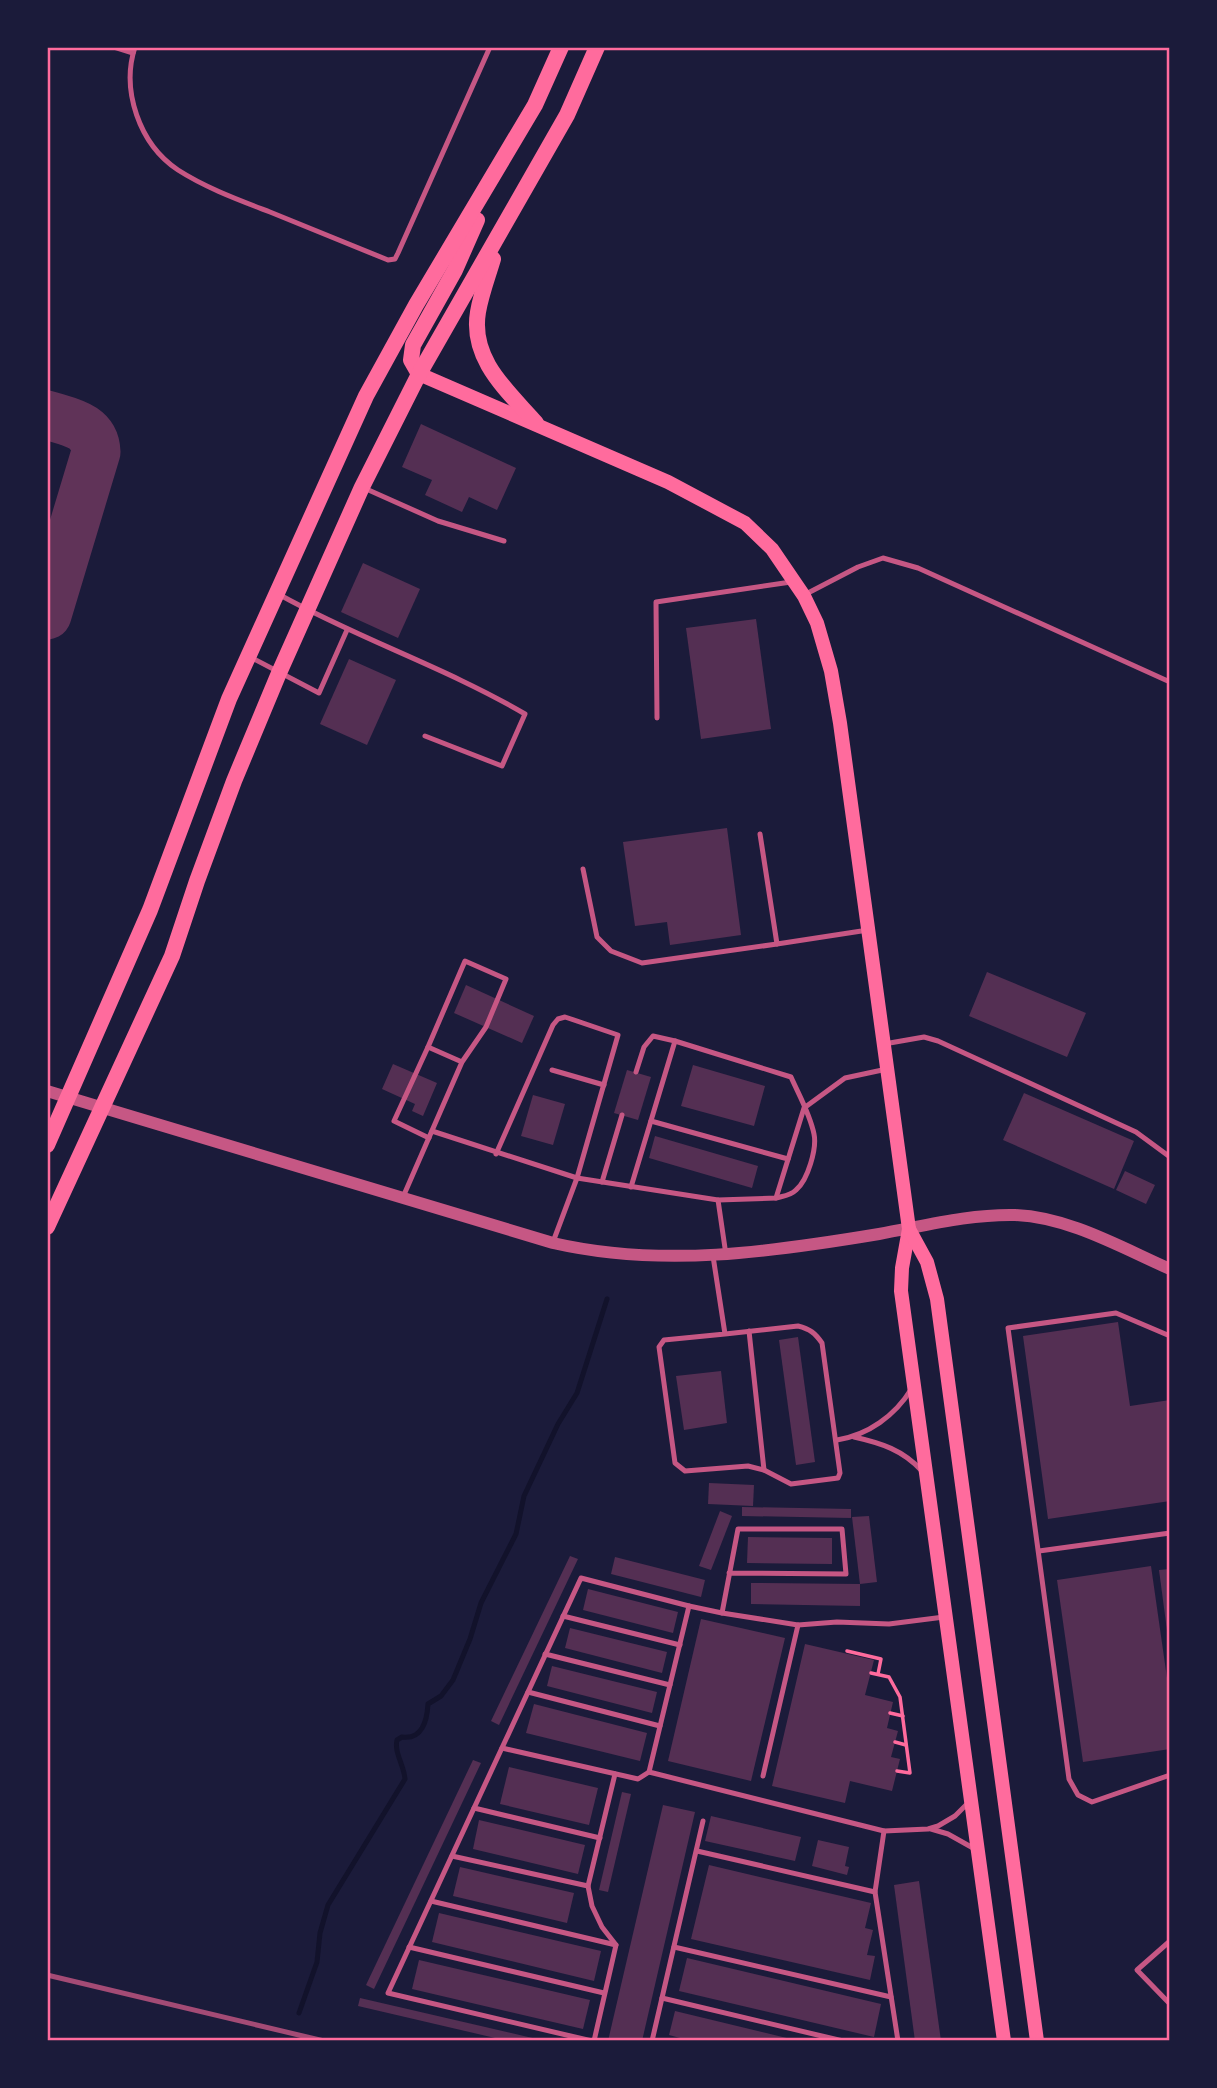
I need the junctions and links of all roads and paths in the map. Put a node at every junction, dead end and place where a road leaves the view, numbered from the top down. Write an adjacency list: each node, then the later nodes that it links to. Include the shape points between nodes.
1 (114, 47): 5 (lane)
2 (490, 47): 5 (lane, via 398,253 388,260 228,195 176,168 155,147 138,119 130,95)
3 (561, 47): 6 (main road)
4 (597, 47): 7 (main road, via 567,115)
5 (134, 50)
6 (500, 166): 8 (main road, via 455,270 413,345 411,360); 13 (main road, via 366,396)
7 (500, 234): 8 (main road); 9 (main road, via 477,313 479,347 492,373)
8 (419, 373): 9 (main road); 10 (main road)
9 (536, 423): 12 (main road, via 745,523 772,549)
10 (362, 487): 11 (lane, via 438,521); 15 (main road)
11 (504, 541)
12 (794, 582): 14 (main road); 20 (lane, via 656,602)
13 (277, 594): 15 (lane); 17 (main road)
14 (804, 596): 19 (lane, via 883,558 918,568); 24 (main road, via 831,671)
15 (306, 610): 16 (lane); 18 (main road)
16 (347, 630): 18 (lane, via 318,692); 21 (lane, via 491,694 525,714 502,766)
17 (248, 657): 18 (lane); 35 (main road, via 150,910)
18 (279, 673): 36 (main road, via 234,780 172,956)
19 (1170, 682)
20 (657, 718)
21 (425, 736)
22 (760, 834): 25 (lane)
23 (583, 869): 25 (lane, via 597,937 611,951 642,963)
24 (868, 930): 25 (lane); 27 (main road)
25 (777, 944)
26 (676, 1041): 32 (lane, via 649,1038); 37 (lane, via 791,1077); 39 (lane)
27 (884, 1044): 30 (main road); 44 (lane, via 924,1037 938,1041 1136,1132)
28 (428, 1047): 29 (lane); 29 (lane, via 464,961 506,979 486,1027); 41 (lane, via 394,1121)
29 (462, 1062): 40 (lane)
30 (887, 1069): 37 (lane, via 845,1079); 53 (main road)
31 (552, 1070): 33 (lane)
32 (636, 1072)
33 (604, 1085): 43 (lane, via 618,1035 565,1017 558,1019); 46 (lane)
34 (47, 1091): 35 (street)
35 (68, 1097): 36 (street); 42 (main road)
36 (102, 1108): 49 (street); 52 (main road)
37 (804, 1108): 45 (lane); 50 (lane, via 815,1136 806,1175 796,1191)
38 (622, 1115): 47 (lane)
39 (651, 1121): 45 (lane); 48 (lane)
40 (432, 1131): 41 (lane); 43 (lane)
41 (429, 1138): 49 (lane)
42 (47, 1145)
43 (496, 1154): 46 (lane)
44 (1170, 1157)
45 (788, 1159): 50 (lane)
46 (577, 1178): 47 (lane); 54 (lane)
47 (602, 1182): 48 (lane)
48 (631, 1186): 51 (lane)
49 (403, 1197): 54 (street)
50 (776, 1198): 51 (lane)
51 (718, 1200): 55 (lane)
52 (47, 1227)
53 (909, 1229): 55 (street); 56 (street, via 959,1219 1032,1217 1082,1231); 60 (main road, via 901,1291); 116 (main road, via 927,1262 937,1298)
54 (553, 1242): 55 (street, via 629,1255)
55 (719, 1255): 58 (lane)
56 (1170, 1269)
57 (749, 1331): 58 (lane); 62 (lane, via 798,1326 816,1335 825,1358); 63 (lane)
58 (725, 1334): 63 (lane, via 664,1340 659,1346 675,1464 685,1471 748,1466)
59 (1170, 1336): 66 (lane, via 1116,1313 1007,1328)
60 (914, 1384): 61 (lane, via 882,1422); 64 (main road)
61 (854, 1437): 62 (lane); 64 (lane, via 892,1448)
62 (837, 1440): 63 (lane, via 840,1473 835,1480 790,1485)
63 (764, 1470)
64 (926, 1476): 71 (main road)
65 (1170, 1533): 66 (lane)
66 (1039, 1551): 89 (lane, via 1074,1790 1092,1802)
67 (729, 1573): 67 (lane, via 738,1529 842,1529 846,1574); 69 (lane)
68 (690, 1606): 69 (lane); 70 (lane, via 581,1578); 73 (lane)
69 (722, 1613): 72 (lane)
70 (563, 1616): 73 (lane); 75 (lane)
71 (947, 1617): 72 (lane); 91 (main road)
72 (798, 1625): 90 (lane)
73 (680, 1645): 78 (lane)
74 (847, 1651): 77 (path, via 881,1659)
75 (545, 1654): 78 (lane); 79 (lane)
76 (871, 1672): 77 (path)
77 (878, 1674): 81 (path, via 888,1677 900,1697)
78 (670, 1685): 82 (lane)
79 (528, 1692): 82 (lane); 85 (lane)
80 (890, 1713): 81 (path)
81 (903, 1716): 84 (path)
82 (660, 1726): 87 (lane)
83 (895, 1742): 84 (path)
84 (906, 1745): 86 (path, via 910,1773)
85 (502, 1748): 88 (lane); 92 (lane)
86 (897, 1771)
87 (649, 1772): 88 (lane, via 638,1779); 95 (lane)
88 (615, 1774): 96 (lane)
89 (1170, 1775)
90 (763, 1776)
91 (972, 1795): 94 (lane, via 955,1816); 98 (main road)
92 (474, 1808): 96 (lane); 99 (lane)
93 (703, 1821): 97 (lane)
94 (928, 1829): 95 (lane); 98 (lane, via 959,1839)
95 (884, 1831): 101 (lane)
96 (600, 1838): 100 (lane)
97 (697, 1851): 101 (lane); 106 (lane)
98 (980, 1853): 115 (main road)
99 (452, 1856): 100 (lane); 102 (lane)
100 (588, 1886): 104 (lane, via 592,1906)
101 (875, 1892): 108 (lane)
102 (431, 1901): 104 (lane); 105 (lane)
103 (1170, 1941): 110 (lane, via 1137,1970)
104 (615, 1945): 107 (lane)
105 (409, 1947): 107 (lane); 111 (lane, via 388,1993)
106 (674, 1947): 108 (lane); 109 (lane)
107 (604, 1993): 111 (lane)
108 (891, 1997): 114 (lane)
109 (662, 1998): 112 (lane); 113 (lane)
110 (1170, 2004)
111 (593, 2041)
112 (652, 2041)
113 (843, 2041)
114 (898, 2041)
115 (1004, 2041)
116 (1037, 2041)

